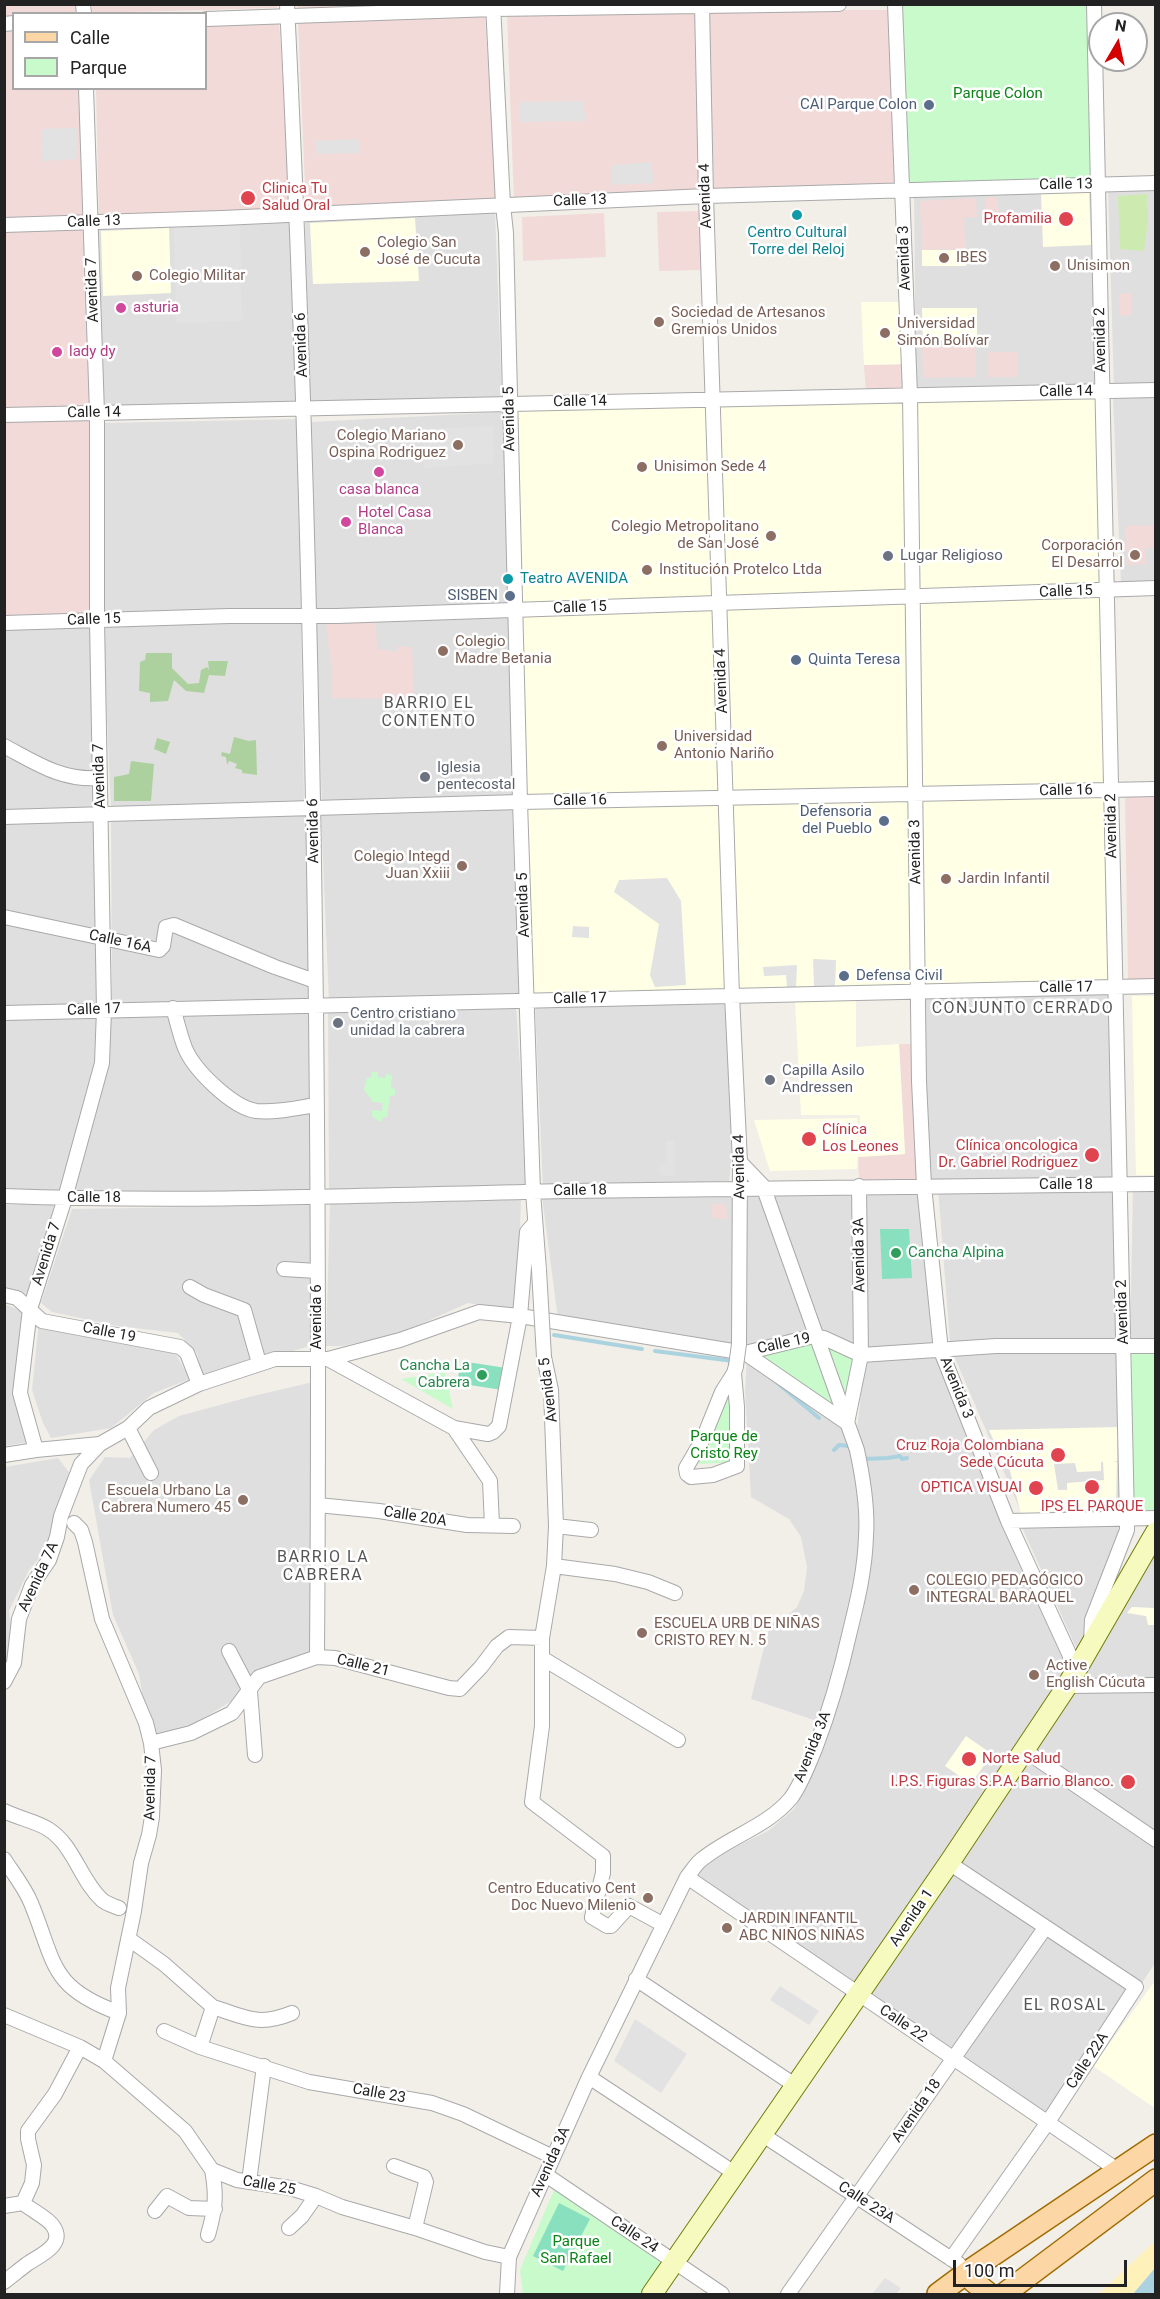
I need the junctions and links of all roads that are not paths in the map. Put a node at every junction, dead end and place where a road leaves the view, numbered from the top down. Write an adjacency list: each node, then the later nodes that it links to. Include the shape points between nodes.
1 (839, 4): 4 (street)
2 (895, 4): 11 (street, Avenida 3)
3 (1094, 4): 10 (street, Avenida 2)
4 (702, 6): 5 (street); 12 (street, Avenida 4)
5 (494, 7): 6 (street); 13 (street, Avenida 5)
6 (287, 11): 7 (street); 14 (street, Avenida 6)
7 (207, 19)
8 (86, 90): 15 (street, Avenida 7)
9 (1155, 183): 10 (street, Calle 13)
10 (1098, 184): 11 (street, Calle 13); 18 (street, Avenida 2)
11 (902, 189): 12 (street, Calle 13); 19 (street, Avenida 3)
12 (706, 196): 13 (street, Calle 13); 20 (street, Avenida 4)
13 (502, 205): 14 (street, Calle 13); 21 (street, Avenida 5)
14 (296, 214): 15 (street, Calle 13); 22 (street, Avenida 6)
15 (91, 222): 16 (street, Calle 13); 23 (street, Avenida 7)
16 (4, 225)
17 (1155, 390): 18 (street, Calle 14)
18 (1102, 391): 19 (street, Calle 14); 26 (street, Avenida 2)
19 (910, 395): 20 (street, Calle 14); 27 (street, Avenida 3)
20 (713, 400): 21 (street, Calle 14); 28 (street, Avenida 4)
21 (510, 404): 22 (street, Calle 14); 29 (street, Avenida 5)
22 (304, 409): 23 (street, Calle 14); 30 (street, Avenida 6)
23 (97, 413): 24 (street, Calle 14); 31 (street, Avenida 7)
24 (4, 415)
25 (1155, 588): 26 (street, Calle 15)
26 (1107, 591): 27 (street, Calle 15); 36 (street, Avenida 2)
27 (912, 597): 28 (street, Calle 15); 37 (street, Avenida 3)
28 (720, 602): 29 (street, Calle 15); 38 (street, Avenida 4)
29 (515, 610): 30 (street, Calle 15); 39 (street, Avenida 5)
30 (310, 616): 31 (street, Calle 15); 40 (street, Avenida 6)
31 (97, 620): 32 (street, Calle 15); 34 (street, Avenida 7)
32 (4, 623)
33 (4, 746): 34 (street, via 62,775)
34 (100, 778): 41 (street, Avenida 7)
35 (1155, 789): 36 (street, Calle 16)
36 (1111, 790): 37 (street, Calle 16); 47 (street, Avenida 2)
37 (915, 794): 38 (street, Calle 16); 48 (street, Avenida 3)
38 (726, 799): 39 (street, Calle 16); 49 (street, Avenida 4)
39 (520, 802): 40 (street, Calle 16); 50 (street, Avenida 5)
40 (314, 810): 41 (street, Calle 16); 45 (street, Avenida 6)
41 (102, 815): 42 (street, Calle 16); 44 (street, Avenida 7)
42 (4, 817)
43 (4, 916): 44 (street, Calle 16A)
44 (104, 939): 45 (street, Calle 16A, via 159,950 166,927 174,925); 53 (street, Avenida 7)
45 (315, 981): 51 (street, Avenida 6)
46 (1155, 986): 47 (street, Calle 17)
47 (1116, 987): 48 (street, Calle 17); 57 (street, Avenida 2)
48 (918, 991): 49 (street, Calle 17); 61 (street, Avenida 3)
49 (732, 995): 50 (street, Calle 17); 56 (street, Avenida 4)
50 (527, 1000): 51 (street, Calle 17); 63 (street, Avenida 5)
51 (316, 1005): 52 (street, Calle 17); 55 (street, Avenida 6)
52 (173, 1008): 53 (street, Calle 17); 55 (street, via 185,1050 206,1079 233,1100 265,1111)
53 (104, 1010): 54 (street, Calle 17); 66 (street, Avenida 7, via 102,1063)
54 (4, 1013)
55 (316, 1105): 65 (street, Avenida 6)
56 (741, 1161): 59 (street); 62 (street, Avenida 4)
57 (1120, 1185): 58 (street, Calle 18); 61 (street, Calle 18); 75 (street, Avenida 2)
58 (1155, 1185)
59 (763, 1186): 60 (street, Calle 18); 62 (street, Calle 18); 74 (street)
60 (859, 1186): 61 (street, Calle 18); 79 (street, Avenida 3A)
61 (924, 1186): 78 (street, Avenida 3)
62 (740, 1187): 63 (street, Calle 18); 77 (street, Avenida 4)
63 (533, 1192): 65 (street, Calle 18); 67 (street, Avenida 5)
64 (4, 1196): 66 (street, Calle 18)
65 (317, 1197): 66 (street, Calle 18); 69 (street, Avenida 6)
66 (64, 1198): 72 (street, Avenida 7)
67 (535, 1223): 73 (street, via 527,1232); 98 (street, Avenida 5, bridge, via 544,1357 551,1390)
68 (284, 1269): 69 (street)
69 (317, 1271): 80 (street, Avenida 6)
70 (190, 1287): 81 (street, via 244,1310)
71 (4, 1295): 72 (street, Calle 19, via 17,1298)
72 (30, 1309): 83 (street, Calle 19, via 42,1321 180,1347 187,1353); 88 (street, Avenida 7, via 20,1393)
73 (520, 1316): 77 (street, Calle 19); 80 (street, Calle 19, via 479,1312 400,1340); 86 (street, via 499,1426 488,1434)
74 (814, 1336): 77 (street, Calle 19); 79 (street, Calle 19); 84 (street)
75 (1124, 1345): 76 (street, Calle 19); 78 (street, Calle 19); 93 (street, Avenida 2)
76 (1155, 1346)
77 (742, 1348): 82 (street, Avenida 4, bridge); 84 (street)
78 (941, 1351): 79 (street, Calle 19); 94 (street, Avenida 3)
79 (861, 1355): 84 (street, Avenida 3A)
80 (322, 1359): 81 (street); 86 (street); 91 (street, Avenida 6)
81 (259, 1363): 83 (street)
82 (735, 1370): 82 (street, Avenida 4, via 737,1466 713,1475 691,1477 686,1471)
83 (199, 1384): 85 (street, via 148,1408)
84 (847, 1423): 120 (street, Avenida 3A, via 862,1474 867,1533 864,1571 824,1725 803,1778 790,1798 753,1830 700,1861)
85 (128, 1428): 87 (street); 90 (street)
86 (454, 1428): 96 (street, via 490,1481)
87 (100, 1444): 88 (street); 109 (street, Avenida 7A, via 81,1464 49,1560 32,1585 19,1619 14,1663)
88 (36, 1449): 89 (street)
89 (4, 1455)
90 (151, 1473)
91 (318, 1505): 96 (street, Calle 20A); 106 (street, Avenida 6)
92 (1155, 1518): 93 (street)
93 (1127, 1519): 94 (street); 104 (street, Avenida 2, via 1127,1530 1092,1620)
94 (1008, 1521): 108 (street, Avenida 3)
95 (74, 1523): 113 (street, Avenida 7, via 85,1542 102,1619)
96 (492, 1525): 97 (street, Calle 20A)
97 (513, 1526)
98 (556, 1526): 99 (street); 101 (street, Avenida 5)
99 (591, 1530)
100 (1155, 1532): 104 (street, Avenida 1)
101 (554, 1566): 102 (street, via 648,1582); 103 (street, Avenida 5)
102 (675, 1593)
103 (542, 1638): 106 (street, Calle 21, via 509,1637 460,1689); 107 (street, Avenida 5)
104 (1091, 1642): 108 (street, Avenida 1)
105 (229, 1651): 111 (street)
106 (317, 1657): 111 (street, Calle 21, via 259,1677)
107 (542, 1658): 112 (street); 122 (street, Avenida 5, via 541,1750 532,1802 603,1856 603,1873 592,1917 611,1926 629,1906)
108 (1072, 1678): 110 (street); 114 (street, Avenida 1)
109 (4, 1682)
110 (1155, 1685)
111 (250, 1691): 113 (street, Calle 21, via 232,1713 191,1733); 115 (street)
112 (678, 1740)
113 (151, 1743): 124 (street, Avenida 7, via 152,1817)
114 (1024, 1750): 117 (street); 119 (street, Avenida 1)
115 (255, 1755)
116 (4, 1811): 121 (street, via 48,1828 65,1845 104,1902)
117 (1155, 1840)
118 (4, 1859): 128 (street, via 30,1901 54,1967 64,1982 98,2005)
119 (950, 1863): 123 (street, Calle 22A); 126 (street, Avenida 1)
120 (687, 1877): 122 (street, Avenida 3A); 126 (street, Calle 22)
121 (119, 1908)
122 (662, 1924): 125 (street, Avenida 3A)
123 (1045, 1928): 134 (street, Avenida 18); 139 (street, Calle 22A, via 1136,1987)
124 (129, 1939): 127 (street); 128 (street, Avenida 7, via 118,1988)
125 (636, 1979): 137 (street, Avenida 3A); 138 (street)
126 (859, 1994): 134 (street, Calle 22); 138 (street, Avenida 1)
127 (213, 2007): 129 (street, via 267,2021); 133 (street)
128 (119, 2013): 135 (street, Avenida 7)
129 (292, 2013)
130 (4, 2015): 132 (street)
131 (164, 2031): 133 (street, Calle 23)
132 (80, 2047): 135 (street); 152 (street, via 55,2094 28,2131 34,2165 32,2183)
133 (200, 2047): 136 (street, Calle 23)
134 (954, 2059): 139 (street, Calle 22); 151 (street, Avenida 18)
135 (104, 2061): 144 (street, via 185,2131)
136 (264, 2066): 142 (street, Calle 23, via 309,2082 432,2103); 149 (street)
137 (589, 2077): 142 (street, Avenida 3A); 146 (street)
138 (796, 2086): 140 (street, Avenida 1)
139 (1048, 2122): 145 (street, Calle 22); 160 (street, Calle 22A)
140 (763, 2135): 146 (street, Avenida 1); 151 (street, Calle 23A)
141 (1155, 2145): 145 (main road)
142 (553, 2157): 147 (street, Avenida 3A)
143 (394, 2166): 157 (street, via 424,2177 426,2182)
144 (212, 2170): 149 (street, Calle 25); 154 (street)
145 (1119, 2171): 162 (main road)
146 (736, 2174): 161 (street, Avenida 1)
147 (546, 2175): 159 (street, Avenida 3A); 161 (street, Calle 24)
148 (1155, 2180): 172 (main road)
149 (249, 2182): 150 (street, Calle 25)
150 (316, 2196): 156 (street); 157 (street, Calle 25)
151 (857, 2197): 160 (street, Calle 23A); 167 (street, Avenida 18)
152 (23, 2203): 153 (street); 163 (street, via 49,2221 57,2238 50,2251)
153 (4, 2205)
154 (215, 2209): 155 (street, via 189,2208 168,2196); 158 (street)
155 (154, 2211)
156 (289, 2228)
157 (415, 2228): 159 (street, Calle 25)
158 (208, 2235)
159 (509, 2257): 164 (street, Avenida 3A)
160 (951, 2259): 162 (street, Calle 23A)
161 (675, 2262): 165 (street, Avenida 1); 166 (street, Calle 24)
162 (969, 2271): 168 (main road); 171 (main road, via 973,2281)
163 (4, 2282)
164 (507, 2295)
165 (652, 2295)
166 (722, 2295)
167 (788, 2295)
168 (938, 2295)
169 (946, 2295): 170 (main road)
170 (957, 2295)
171 (989, 2295)
172 (1004, 2295)

